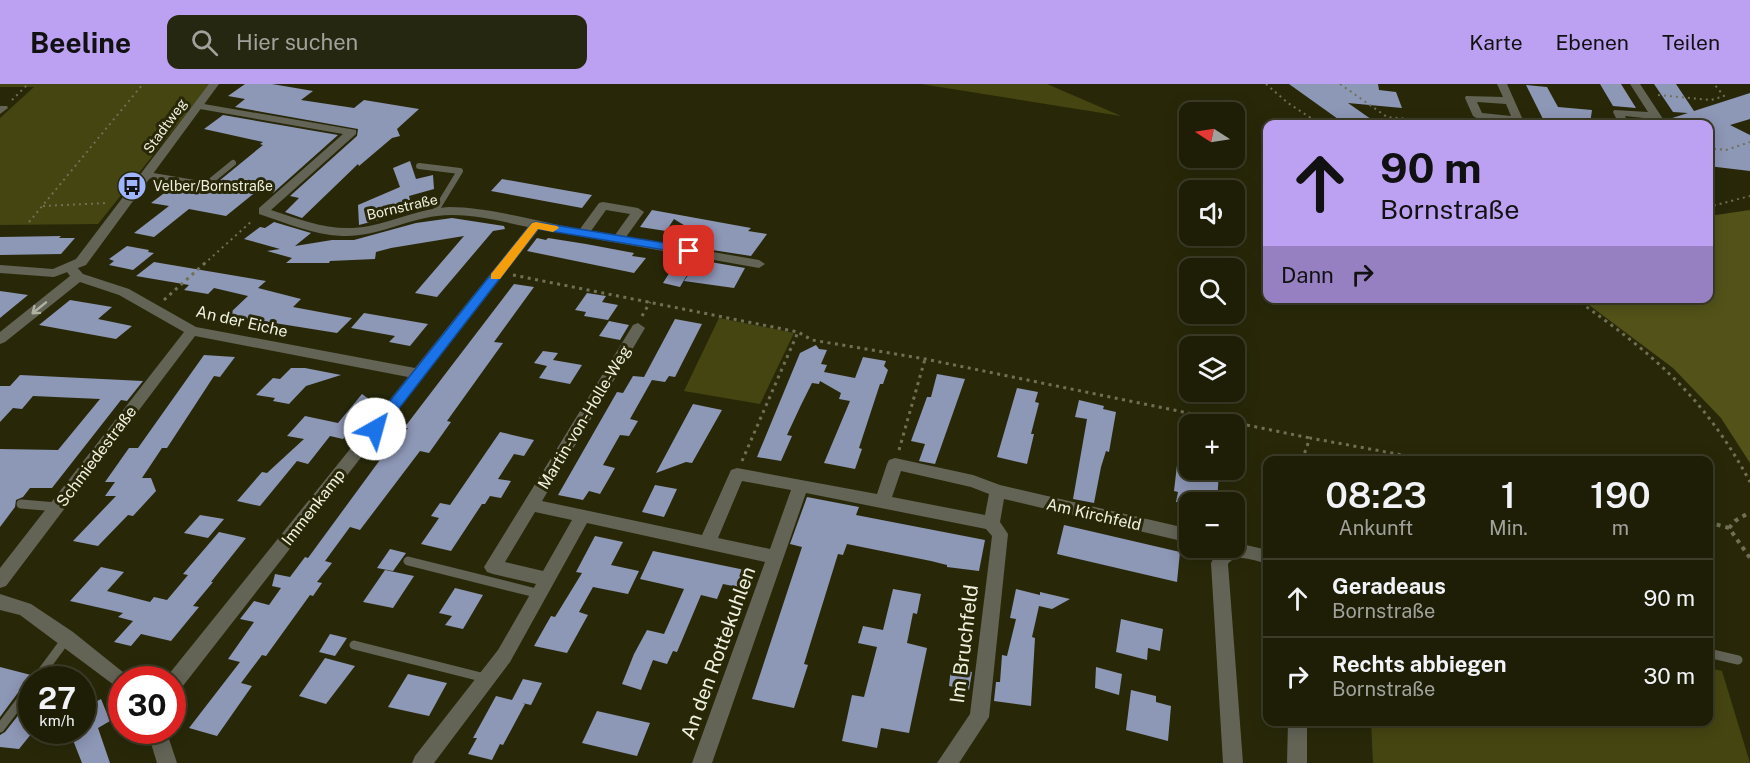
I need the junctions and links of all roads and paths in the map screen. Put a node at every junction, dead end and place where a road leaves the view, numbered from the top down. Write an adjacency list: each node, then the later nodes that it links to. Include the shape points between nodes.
1 (28, 84): 11 (path)
2 (143, 84): 23 (path)
3 (214, 84): 10 (street, Stadtweg)
4 (1266, 84): 12 (path)
5 (1340, 84): 13 (path, via 1387,117)
6 (1502, 84): 9 (street)
7 (1714, 84): 8 (path, via 1724,96 1711,100)
8 (1638, 89): 15 (street)
9 (1509, 101)
10 (198, 106): 20 (street, Stadtweg); 25 (street, via 351,132)
11 (2, 109)
12 (1314, 120)
13 (1413, 120)
14 (1622, 120): 15 (street, via 1618,112)
15 (1659, 120)
16 (1750, 142): 17 (path, via 1726,150)
17 (1713, 149)
18 (233, 163): 20 (lane, via 206,185)
19 (419, 166): 26 (lane, via 460,171)
20 (147, 175): 22 (street, Stadtweg)
21 (1750, 196): 24 (path)
22 (127, 202): 23 (path); 33 (street, Stadtweg)
23 (43, 206): 27 (path)
24 (1713, 206)
25 (263, 211): 26 (street, Bornstraße, via 334,232 354,233); 36 (path)
26 (435, 212): 28 (street, Bornstraße)
27 (29, 222)
28 (536, 225): 29 (street, Bornstraße); 34 (street)
29 (582, 234): 30 (street, Bornstraße); 30 (street, via 603,206 638,212)
30 (619, 238): 31 (street, Bornstraße)
31 (759, 264)
32 (0, 269): 33 (street, An der Eiche)
33 (74, 272): 36 (street, An der Eiche); 40 (street, Stadtweg, one-way to 40)
34 (499, 272): 39 (path); 42 (street, Immenkamp)
35 (1581, 303): 48 (path, via 1629,336 1694,397 1724,436)
36 (155, 308): 38 (street, An der Eiche)
37 (638, 328): 53 (street, Martin-von-Holle-Weg)
38 (192, 331): 42 (street, An der Eiche); 54 (street, Schmiedestraße)
39 (798, 332): 41 (path, via 812,340); 47 (path)
40 (0, 339)
41 (925, 359): 43 (path); 46 (path)
42 (418, 374): 76 (street, Immenkamp)
43 (1310, 438): 44 (path); 45 (path)
44 (1303, 456)
45 (1408, 456)
46 (895, 464): 50 (street, Am Kirchfeld, via 973,481); 51 (street)
47 (737, 474): 49 (street); 61 (street)
48 (1750, 482)
49 (801, 486): 51 (street); 64 (street)
50 (998, 491): 57 (street); 60 (street, Am Kirchfeld)
51 (884, 502): 57 (street)
52 (21, 504): 54 (lane)
53 (531, 505): 56 (street, Martin-von-Holle-Weg); 69 (street, Martin-von-Holle-Weg, via 493,567)
54 (58, 507): 68 (street, Schmiedestraße)
55 (1750, 512): 59 (path)
56 (583, 516): 61 (street); 69 (street)
57 (991, 523): 86 (street, Im Bruchfeld, via 999,534 979,717)
58 (1713, 523): 59 (path)
59 (1729, 528): 66 (path)
60 (1179, 533)
61 (707, 543): 64 (street)
62 (1245, 552): 63 (street)
63 (1263, 556)
64 (776, 557): 85 (street, An den Rottekuhlen)
65 (1219, 558): 87 (street)
66 (1750, 558)
67 (408, 561): 69 (lane)
68 (0, 581)
69 (544, 587): 78 (street)
70 (0, 602): 71 (street, via 25,609)
71 (67, 638): 75 (lane); 77 (street)
72 (354, 645): 78 (lane)
73 (1713, 654): 74 (lane)
74 (1738, 660)
75 (46, 666)
76 (186, 667)
77 (108, 672)
78 (486, 679): 84 (street)
79 (18, 704): 81 (lane)
80 (1298, 726): 88 (street)
81 (0, 728)
82 (161, 744): 83 (street)
83 (167, 763)
84 (422, 763)
85 (702, 763)
86 (946, 763)
87 (1233, 763)
88 (1297, 763)

